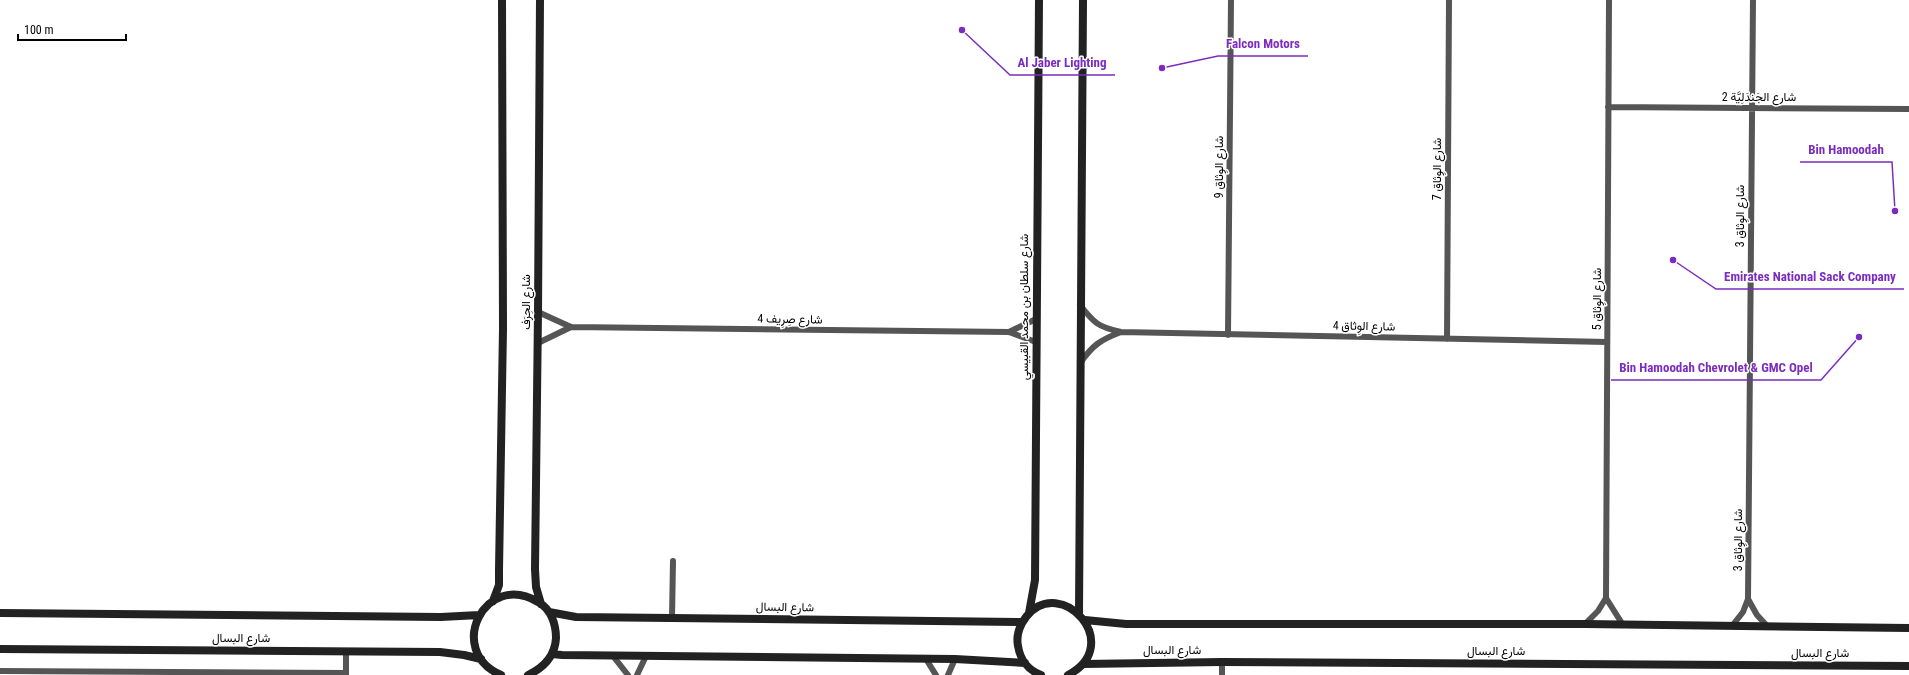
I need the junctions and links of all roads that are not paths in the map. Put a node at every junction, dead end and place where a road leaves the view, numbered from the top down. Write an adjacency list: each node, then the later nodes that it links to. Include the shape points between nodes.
1 (502, 0): 27 (street, شارع الحِرَف, via 503,328 499,585)
2 (540, 0): 13 (street, شارع الحِرَف)
3 (1039, 0): 14 (street, شارع سلطان بن محمد القبيسي)
4 (1083, 0): 12 (street)
5 (1231, 0): 18 (street, شارع الوِثاق 9)
6 (1449, 0): 19 (street, شارع الوِثاق 7)
7 (1609, 0): 9 (street, شارع الوِثاق 5)
8 (1753, 0): 10 (street, شارع الوِثاق 3)
9 (1608, 107): 10 (street, شارع الجَندَلِيَّة 2); 21 (street, شارع الوِثاق 5)
10 (1752, 109): 11 (street, شارع الجَندَلِيَّة 2); 26 (street, شارع الوِثاق 3)
11 (1909, 109)
12 (1080, 305): 17 (street, شارع الوِثاق 4, via 1102,327); 23 (street)
13 (538, 312): 15 (street, شارع صِرِيف 4); 22 (street, شارع الحِرَف)
14 (1036, 319): 16 (street, شارع صِرِيف 4); 20 (street, شارع سلطان بن محمد القبيسي)
15 (571, 327): 16 (street, شارع صِرِيف 4); 22 (street, شارع صِرِيف 4)
16 (1009, 332): 20 (street, شارع صِرِيف 4)
17 (1120, 332): 18 (street, شارع الوِثاق 4); 23 (street, شارع الوِثاق 4, via 1101,340 1090,349)
18 (1228, 335): 19 (street, شارع الوِثاق 4)
19 (1447, 339): 21 (street, شارع الوِثاق 4)
20 (1036, 342): 31 (street, شارع سلطان بن محمد القبيسي, via 1035,580)
21 (1607, 342): 25 (street, شارع الوِثاق 5)
22 (538, 343): 28 (street, شارع الحِرَف, via 535,569 536,587)
23 (1080, 363): 32 (street)
24 (673, 561): 34 (street)
25 (1606, 598): 37 (street); 38 (street)
26 (1748, 599): 39 (street, شارع الوِثاق 3, via 1743,612); 40 (street)
27 (493, 601): 28 (street, via 517,594 530,597); 33 (street)
28 (541, 604): 29 (street)
29 (548, 612): 34 (street, شارع البسال, via 576,617); 44 (street, via 554,621 556,632)
30 (0, 613): 33 (street, شارع البسال, via 441,617)
31 (1029, 613): 32 (street, via 1041,606 1054,603 1067,606); 36 (street)
32 (1079, 613): 35 (street)
33 (479, 615): 47 (street, via 474,642)
34 (672, 618): 36 (street, شارع البسال)
35 (1085, 620): 37 (street, via 1126,624); 53 (street, via 1091,639 1090,649)
36 (1022, 622): 52 (street, via 1017,644)
37 (1585, 624): 38 (street)
38 (1623, 625): 39 (street)
39 (1732, 626): 40 (street)
40 (1768, 627): 41 (street)
41 (1909, 628)
42 (0, 649): 43 (street, شارع البسال)
43 (346, 651): 47 (street, شارع البسال, via 440,652); 57 (street)
44 (552, 654): 45 (street); 56 (street)
45 (613, 656): 46 (street); 60 (street)
46 (646, 656): 48 (street); 61 (street)
47 (481, 659): 55 (street)
48 (926, 659): 49 (street); 62 (street)
49 (955, 659): 52 (street); 63 (street)
50 (1222, 662): 51 (street, شارع البسال); 53 (street, شارع البسال); 66 (street)
51 (1909, 666)
52 (1029, 669): 64 (street)
53 (1080, 669): 65 (street)
54 (0, 671): 57 (street)
55 (492, 673): 58 (street)
56 (537, 673): 59 (street)
57 (346, 674)
58 (501, 675)
59 (528, 675)
60 (628, 675)
61 (637, 675)
62 (936, 675)
63 (948, 675)
64 (1041, 675)
65 (1068, 675)
66 (1222, 675)

